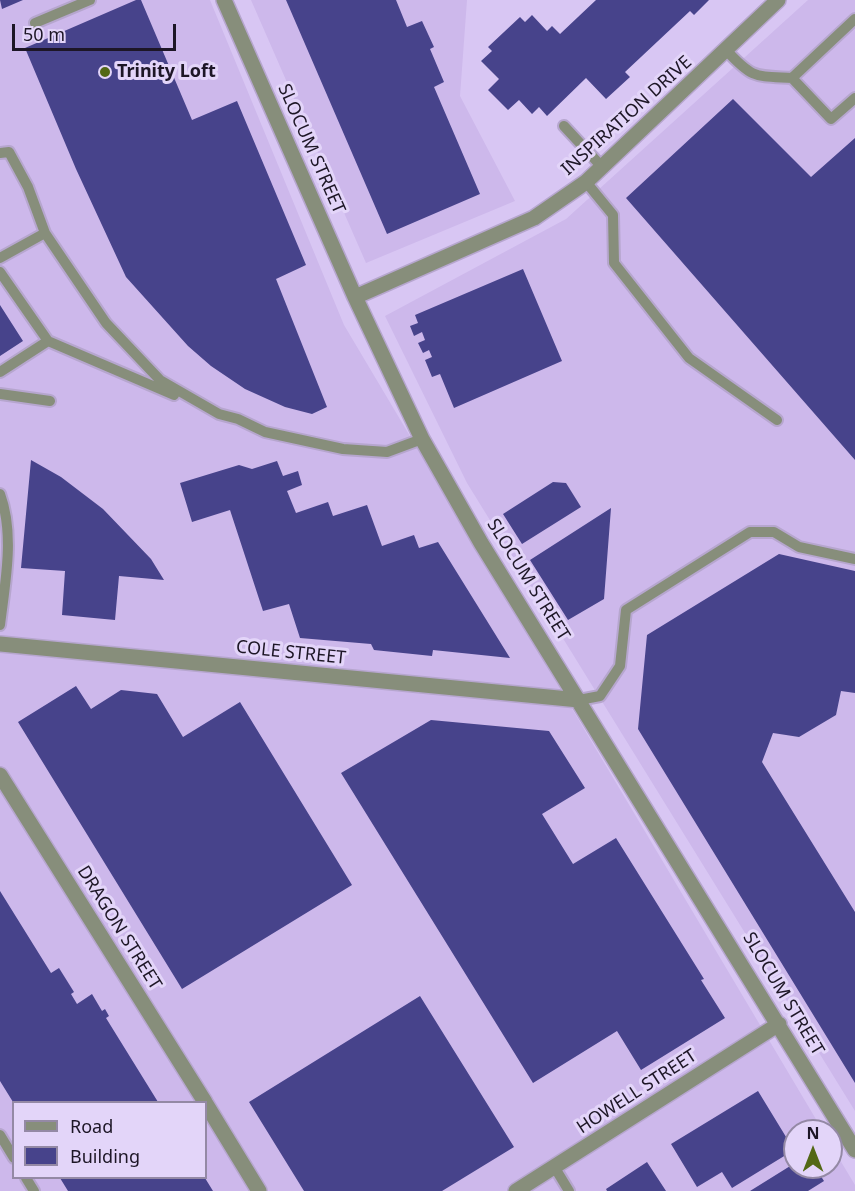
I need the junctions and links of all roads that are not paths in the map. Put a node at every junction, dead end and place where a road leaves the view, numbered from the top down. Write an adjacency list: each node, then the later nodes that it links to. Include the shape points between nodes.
1 (90, 0): 5 (lane)
2 (224, 0): 16 (street, SLOCUM STREET)
3 (778, 0): 6 (street, INSPIRATION DRIVE)
4 (855, 19): 7 (lane)
5 (35, 23)
6 (727, 51): 7 (lane, via 755,76); 11 (street, INSPIRATION DRIVE)
7 (792, 78): 8 (lane, via 831,119)
8 (855, 98)
9 (564, 126): 11 (lane)
10 (0, 153): 13 (lane, via 9,152)
11 (603, 168): 12 (street, INSPIRATION DRIVE)
12 (586, 182): 16 (street, INSPIRATION DRIVE, via 534,218); 22 (lane, via 613,215 614,263 689,358)
13 (45, 233): 14 (lane); 21 (lane, via 106,323 152,372)
14 (0, 258)
15 (0, 272): 17 (lane)
16 (355, 297): 23 (street, SLOCUM STREET)
17 (48, 341): 18 (lane); 21 (lane)
18 (0, 372)
19 (0, 394): 20 (lane)
20 (50, 401)
21 (219, 414): 23 (lane, via 265,432 343,449 387,452)
22 (777, 420)
23 (422, 439): 28 (street, SLOCUM STREET, via 481,543)
24 (0, 494): 26 (lane, via 8,550)
25 (855, 559): 28 (lane, via 799,547 774,532 750,532 626,610 620,666 600,696)
26 (0, 625)
27 (0, 644): 28 (street, COLE STREET)
28 (579, 700): 30 (street, SLOCUM STREET)
29 (0, 775): 31 (street, DRAGON STREET)
30 (779, 1024): 34 (street, SLOCUM STREET); 36 (street, HOWELL STREET)
31 (204, 1101)
32 (207, 1106): 37 (street, DRAGON STREET)
33 (0, 1135): 35 (lane)
34 (855, 1150)
35 (12, 1155)
36 (555, 1168): 38 (street, HOWELL STREET); 39 (lane)
37 (259, 1191)
38 (516, 1191)
39 (569, 1191)

